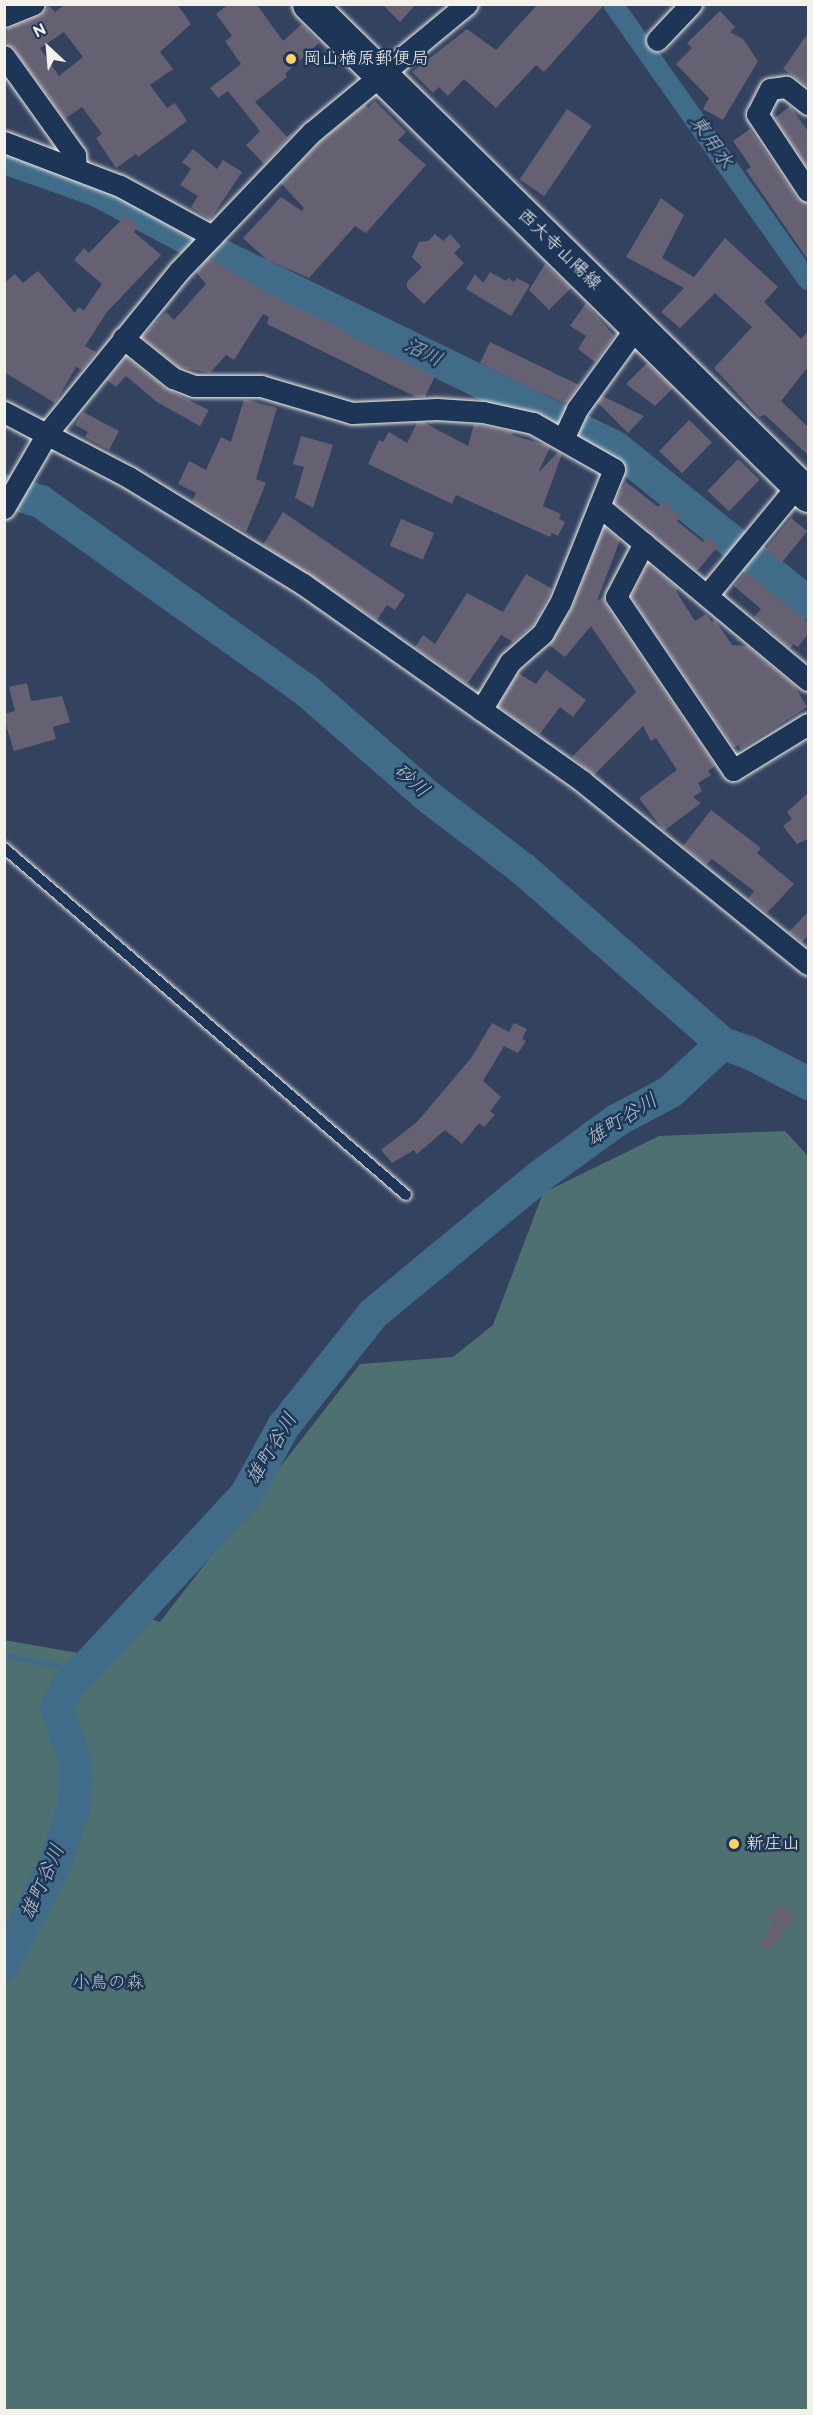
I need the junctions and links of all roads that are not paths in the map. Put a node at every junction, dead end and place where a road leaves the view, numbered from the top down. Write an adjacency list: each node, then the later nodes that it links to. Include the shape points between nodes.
1 (34, 4): 5 (street)
2 (309, 4): 8 (main road, 西大寺山陽線)
3 (467, 4): 8 (street)
4 (691, 4): 6 (street)
5 (4, 16)
6 (657, 40)
7 (4, 56): 11 (street, via 75,155)
8 (380, 74): 13 (street, via 312,132); 14 (main road, 西大寺山陽線)
9 (808, 104): 12 (street, via 786,87 770,89 757,114)
10 (4, 142): 11 (street)
11 (76, 169): 13 (street, via 160,205)
12 (808, 190)
13 (212, 236): 15 (street)
14 (637, 326): 18 (street, via 577,409); 19 (main road, 西大寺山陽線)
15 (123, 338): 17 (street); 18 (street, via 173,378 194,386 261,386 352,412 483,412 534,423)
16 (4, 412): 17 (street)
17 (44, 438): 21 (street); 25 (street, via 303,584)
18 (562, 439): 20 (street, via 614,468)
19 (803, 490): 23 (street)
20 (599, 506): 22 (street); 25 (street, via 549,623 510,662)
21 (4, 508)
22 (644, 543): 23 (street); 26 (street, via 616,597 733,770)
23 (707, 595): 24 (street)
24 (808, 680)
25 (481, 710): 28 (street, via 582,781)
26 (808, 724)
27 (4, 848): 29 (lane)
28 (808, 964)
29 (406, 1195)

